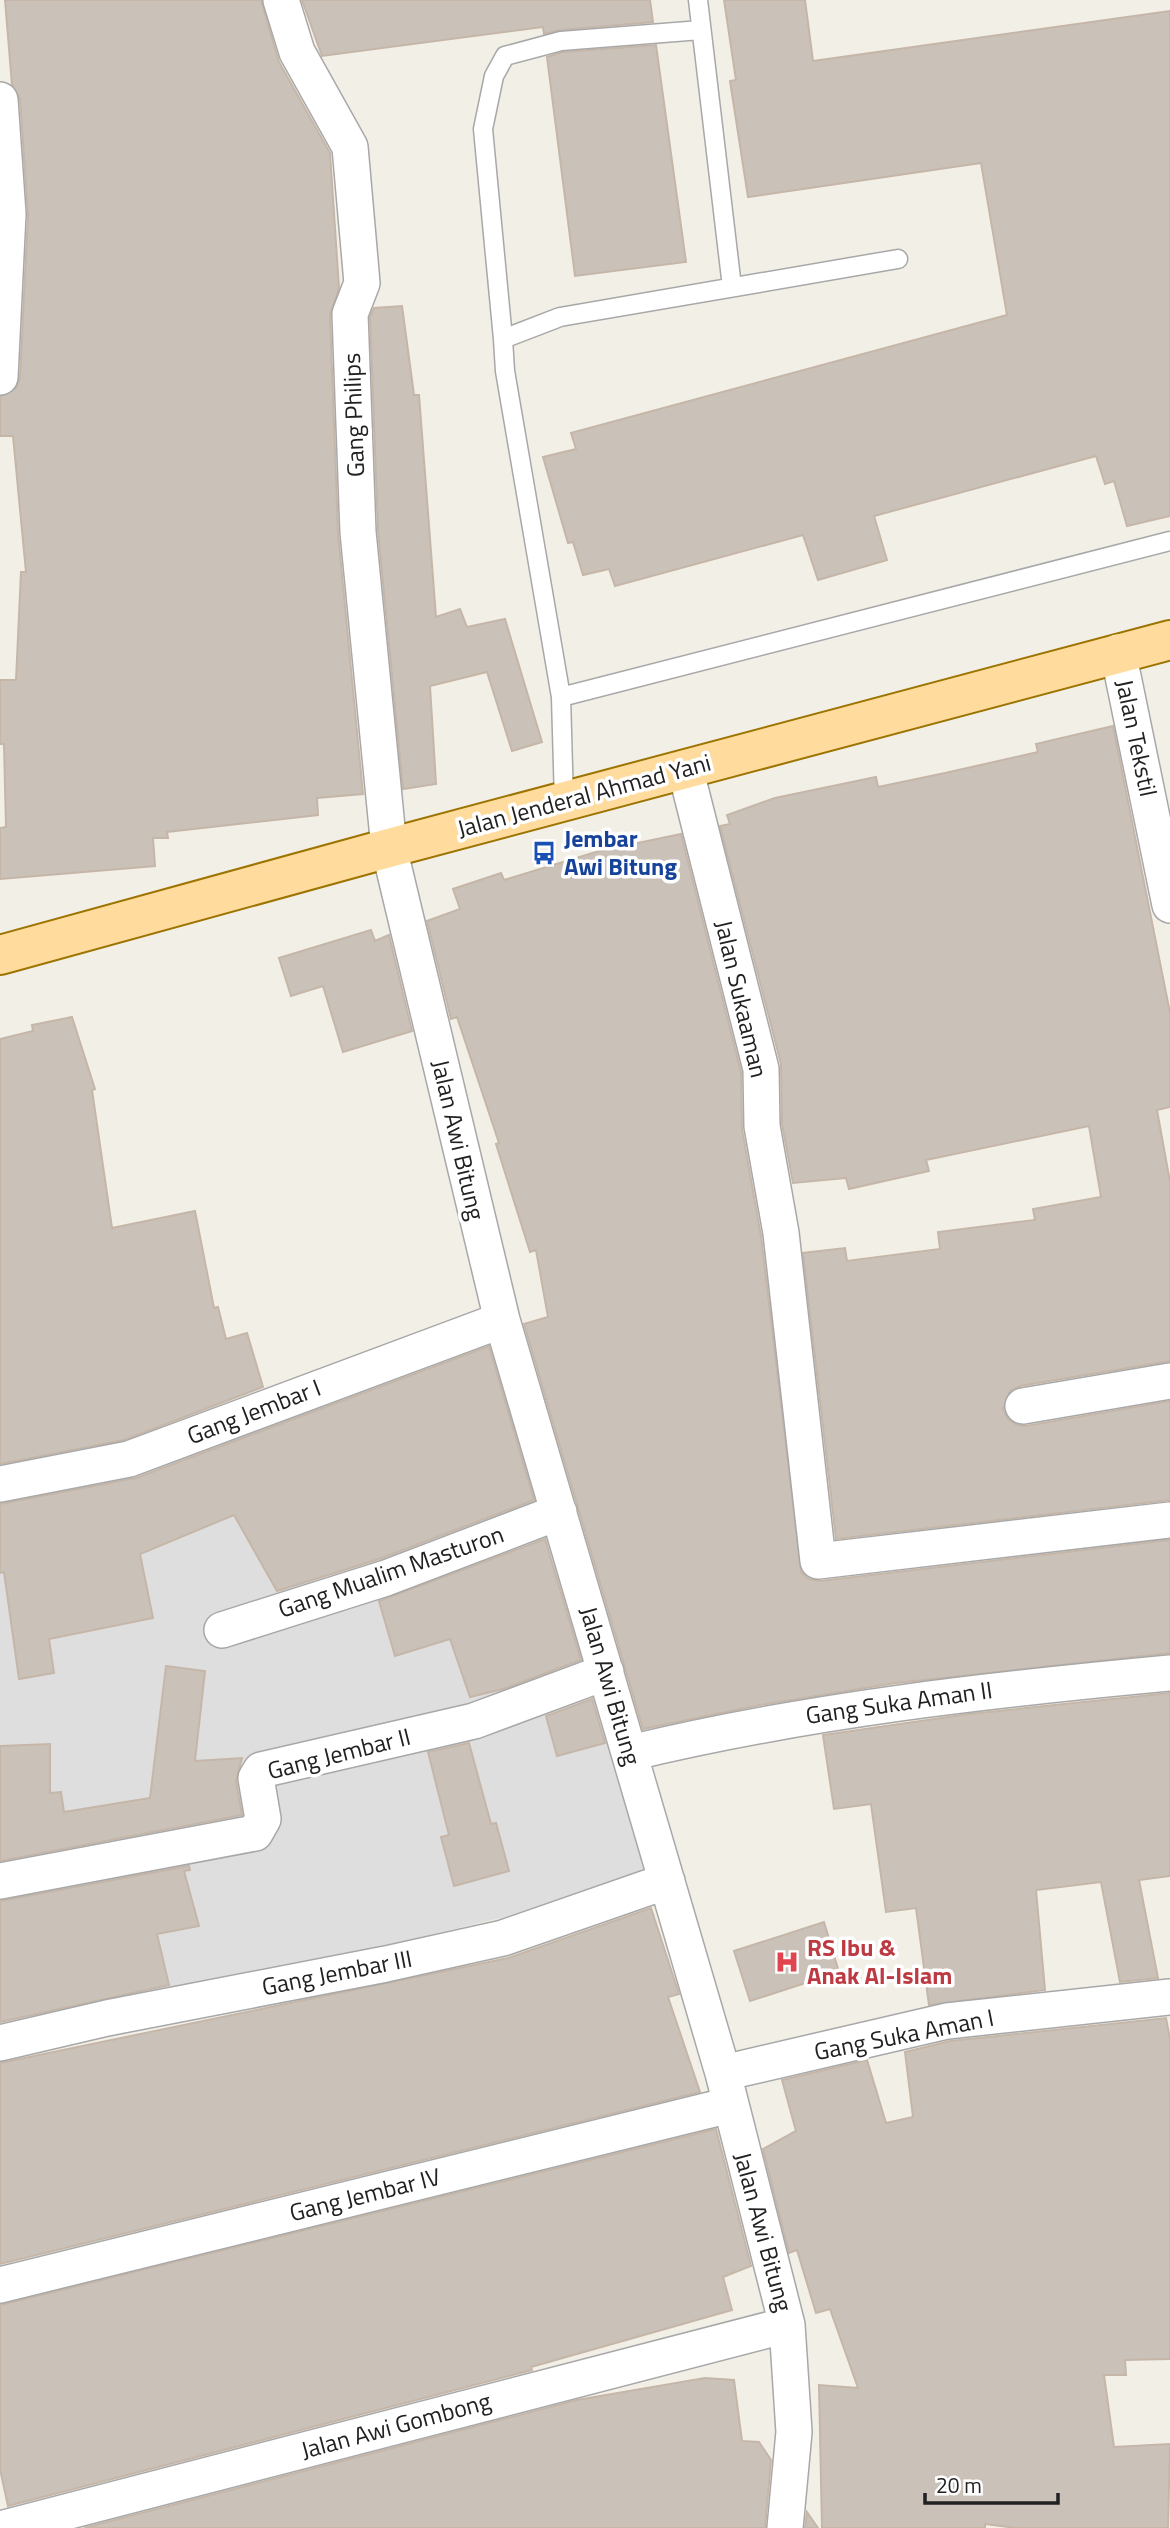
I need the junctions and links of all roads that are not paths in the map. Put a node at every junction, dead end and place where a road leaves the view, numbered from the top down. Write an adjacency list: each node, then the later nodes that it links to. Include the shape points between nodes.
1 (281, 0): 15 (street, Gang Philips, via 297,52 350,146 362,284 350,314 358,532)
2 (698, 0): 3 (lane)
3 (701, 30): 6 (lane); 7 (lane, via 561,41 505,56 494,75 483,128)
4 (0, 100): 8 (street, via 8,214)
5 (898, 259): 6 (lane)
6 (732, 287): 7 (lane, via 560,317)
7 (503, 338): 12 (lane)
8 (0, 377)
9 (1170, 541): 12 (lane)
10 (1170, 640): 11 (main road, Jalan Jenderal Ahmad Yani)
11 (1118, 652): 13 (main road, Jalan Jenderal Ahmad Yani); 16 (street, Jalan Tekstil)
12 (561, 697): 14 (lane)
13 (685, 768): 14 (main road, Jalan Jenderal Ahmad Yani); 23 (street, Jalan Sukaaman, via 761,1069 762,1126 781,1233 818,1561)
14 (564, 802): 15 (main road, Jalan Jenderal Ahmad Yani)
15 (389, 848): 17 (main road, Jalan Jenderal Ahmad Yani); 18 (street, Jalan Awi Bitung)
16 (1170, 905)
17 (0, 956)
18 (502, 1320): 21 (street, Gang Jembar I, via 128,1459); 22 (street, Jalan Awi Bitung)
19 (1170, 1381): 20 (street)
20 (1023, 1406)
21 (0, 1484)
22 (559, 1512): 24 (street, Gang Mualim Masturon, via 373,1583); 25 (street, Jalan Awi Bitung)
23 (1170, 1520)
24 (222, 1630)
25 (606, 1672): 27 (street, Jalan Awi Bitung); 28 (street, Gang Jembar II, via 474,1721 261,1770 256,1778 263,1819 255,1833)
26 (1170, 1673): 27 (street, Gang Suka Aman II, via 1012,1687 782,1719)
27 (630, 1753): 29 (street, Jalan Awi Bitung)
28 (0, 1881)
29 (667, 1881): 31 (street, Gang Jembar III, via 503,1938); 32 (street, Jalan Awi Bitung)
30 (1170, 1997): 32 (street, Gang Suka Aman I, via 947,2021)
31 (0, 2043)
32 (727, 2089): 33 (street, Gang Jembar IV); 34 (street, Jalan Awi Bitung)
33 (0, 2285)
34 (787, 2325): 35 (street, Jalan Awi Gombong); 36 (street, Jalan Awi Bitung, via 794,2432)
35 (4, 2528)
36 (785, 2528)

